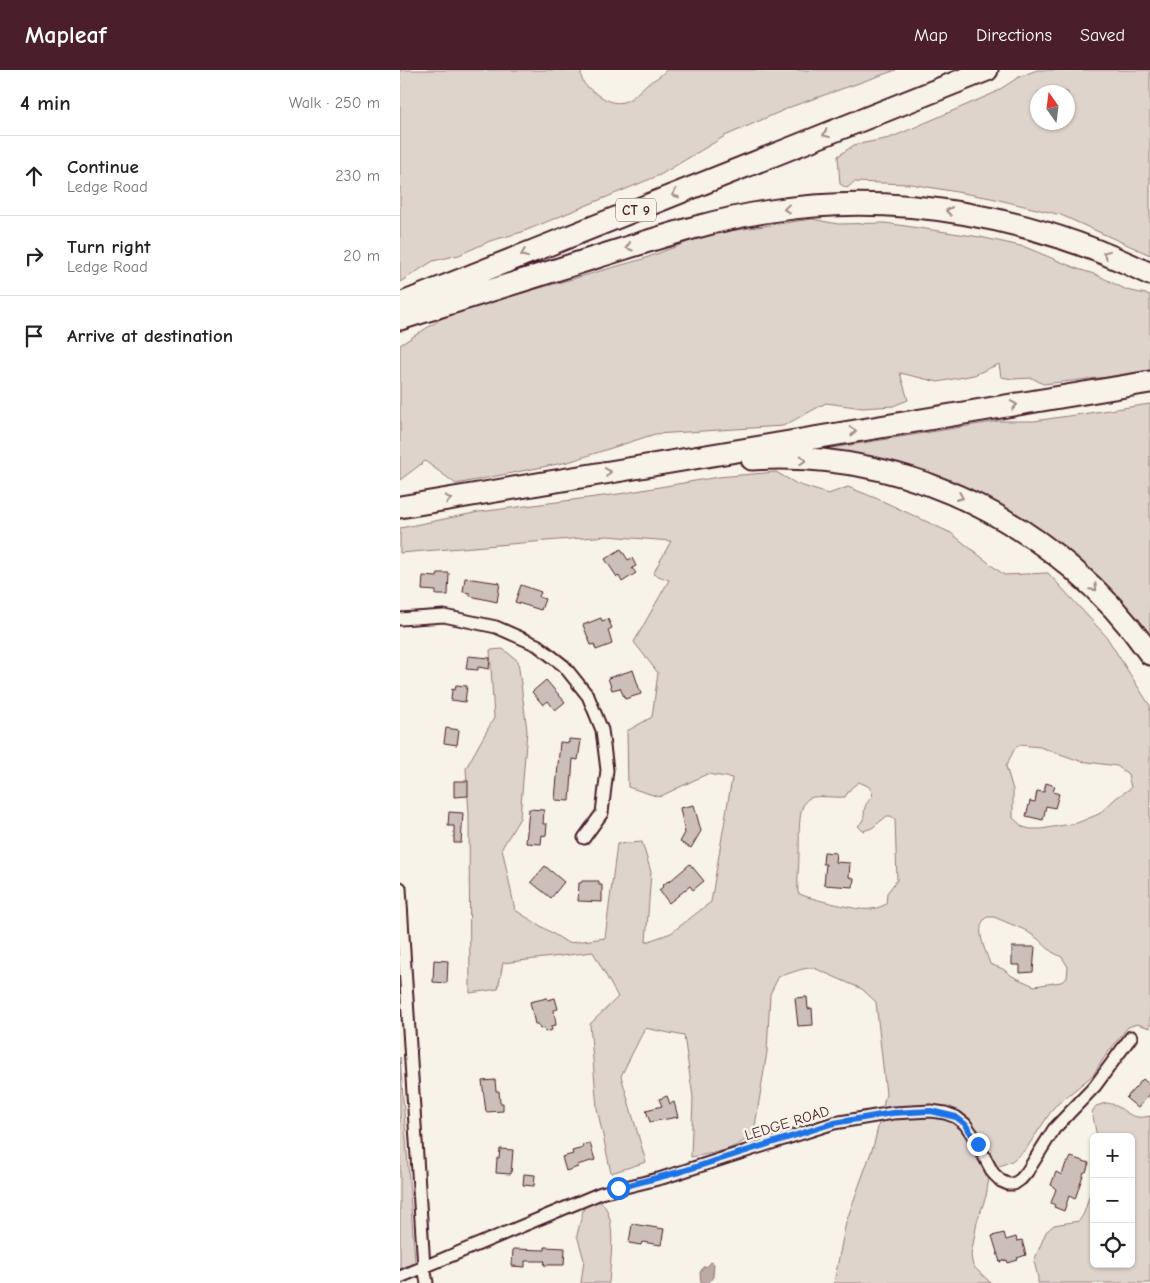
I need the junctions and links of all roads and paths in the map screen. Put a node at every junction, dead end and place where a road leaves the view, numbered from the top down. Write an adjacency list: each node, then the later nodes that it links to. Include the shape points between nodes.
1 (961, 70): 3 (highway, via 902,95)
2 (987, 70): 3 (highway, CT 9)
3 (872, 116): 5 (highway, CT 9, one-way to 5)
4 (1150, 274): 6 (highway, one-way to 6, via 1062,238 983,217 901,206 820,206 764,212 694,227)
5 (400, 304)
6 (400, 319)
7 (1150, 382): 8 (highway, one-way to 7)
8 (684, 460): 9 (highway, one-way to 8); 11 (highway, one-way to 11, via 786,459 843,463 890,472 964,498 1015,525 1060,558 1110,604)
9 (400, 507)
10 (400, 619): 12 (street, via 444,616 496,628 537,645 564,666 588,696 602,730 607,770 602,813)
11 (1150, 654)
12 (584, 838)
13 (400, 888): 15 (street)
14 (1131, 1037): 15 (street, LEDGE ROAD, via 1095,1086 1054,1129 1021,1179 1014,1184 1001,1181 993,1173 972,1134 956,1117 931,1111 892,1113 834,1123 601,1193)
15 (424, 1267): 16 (street); 17 (street)
16 (400, 1277)
17 (427, 1283)

